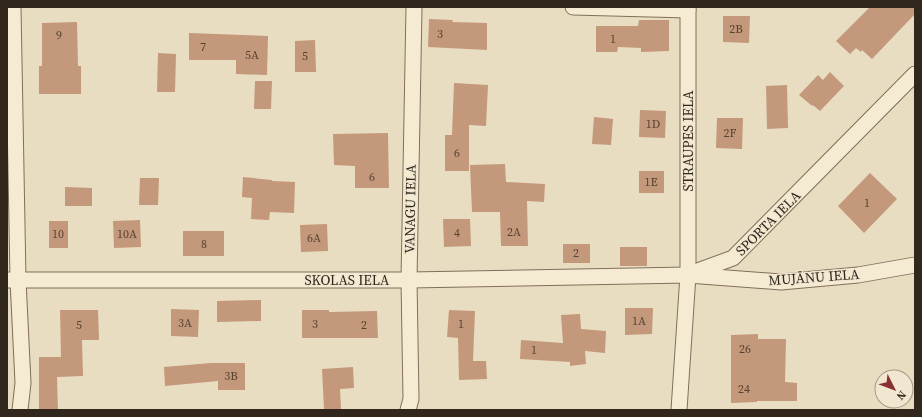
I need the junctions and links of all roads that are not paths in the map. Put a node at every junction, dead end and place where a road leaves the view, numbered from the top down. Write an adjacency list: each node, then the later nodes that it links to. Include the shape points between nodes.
1 (13, 7): 8 (street)
2 (414, 7): 9 (street, VANAGU IELA)
3 (573, 7): 4 (street)
4 (688, 8): 7 (street, STRAUPES IELA)
5 (915, 74): 7 (street, SPORTA IELA, via 733,258)
6 (915, 265): 7 (street, MUJĀNU IELA, via 858,275 781,282)
7 (688, 275): 9 (street, SKOLAS IELA); 12 (street)
8 (12, 280): 9 (street, SKOLAS IELA); 10 (street, via 23,383)
9 (409, 280): 11 (street, VANAGU IELA, via 411,399)
10 (20, 410)
11 (408, 410)
12 (679, 410)

